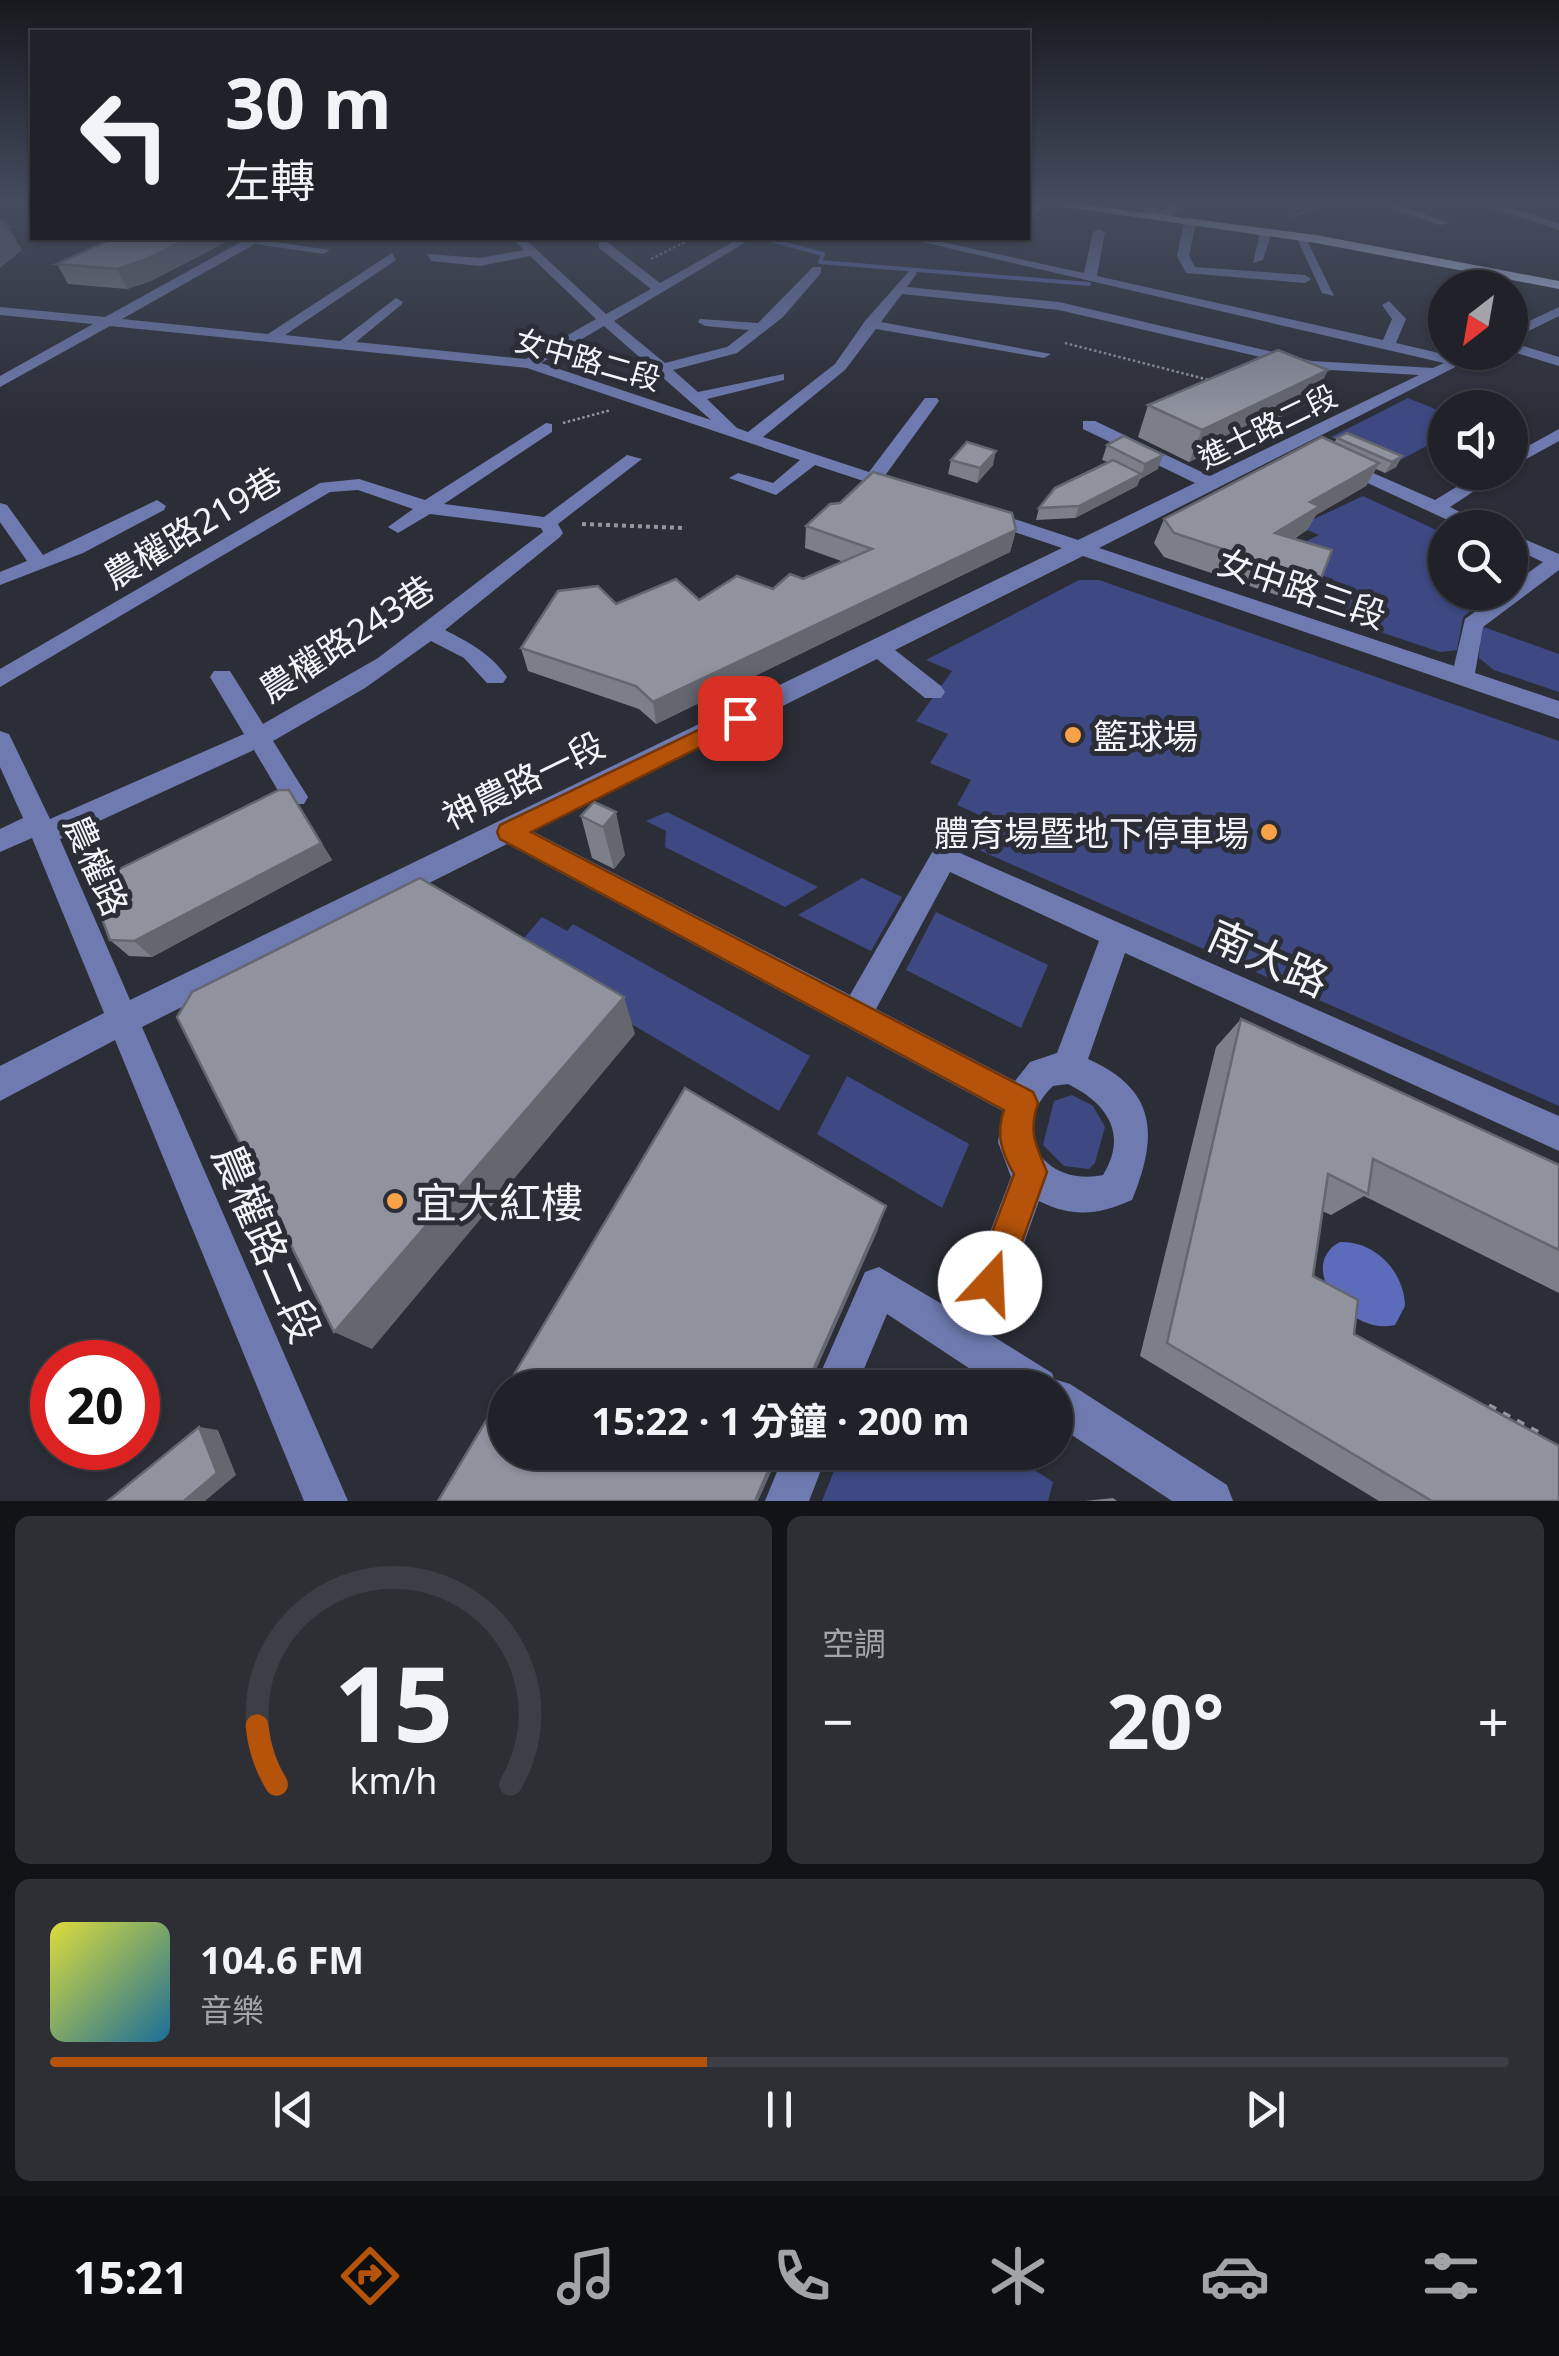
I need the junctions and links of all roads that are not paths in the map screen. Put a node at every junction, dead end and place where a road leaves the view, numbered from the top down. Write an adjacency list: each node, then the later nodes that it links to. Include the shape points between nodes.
1 (191, 274): 28 (street)
2 (367, 274): 33 (street)
3 (470, 274): 15 (street)
4 (556, 274): 27 (street)
5 (639, 274): 19 (street)
6 (685, 274): 19 (street)
7 (813, 274): 32 (street)
8 (909, 274): 20 (street)
9 (1077, 274): 16 (street)
10 (1091, 274): 16 (street)
11 (1237, 274): 17 (street)
12 (1320, 274): 21 (street)
13 (1514, 274): 18 (main road)
14 (1520, 274): 18 (main road)
15 (467, 278)
16 (1090, 278): 26 (street)
17 (1305, 280)
18 (1559, 282)
19 (659, 289): 27 (street)
20 (899, 290): 30 (street); 34 (street, via 1060,306)
21 (1330, 292)
22 (396, 302): 35 (street)
23 (1389, 305): 36 (street, via 1399,319)
24 (0, 311): 28 (street, 女中路二段)
25 (1559, 311): 31 (street)
26 (1238, 312): 34 (street); 36 (street)
27 (605, 320): 41 (street); 42 (street)
28 (104, 322): 33 (street, 女中路二段); 46 (street)
29 (705, 322): 32 (street)
30 (870, 324): 38 (street); 52 (street, via 840,367)
31 (1528, 327)
32 (761, 328): 42 (street, via 732,350)
33 (271, 338): 35 (street, 女中路二段)
34 (1214, 343): 44 (street, via 1312,365)
35 (344, 345): 41 (street, 女中路二段)
36 (1388, 346): 39 (street)
37 (1528, 352): 40 (street)
38 (1044, 354)
39 (1428, 355)
40 (1559, 362)
41 (529, 364): 52 (street, 女中路二段)
42 (664, 368): 47 (street)
43 (1442, 370): 44 (street, 進士路二段)
44 (1436, 373): 53 (street, 進士路二段)
45 (779, 377): 47 (street)
46 (0, 382)
47 (696, 397): 52 (street)
48 (930, 401): 58 (street)
49 (1089, 425): 59 (street)
50 (546, 428): 64 (street)
51 (1559, 434): 54 (street)
52 (744, 436): 55 (street, 女中路二段)
53 (1313, 451): 59 (street, 進士路二段); 63 (street)
54 (1528, 452)
55 (812, 458): 57 (street, via 776,490); 58 (street, 女中路二段)
56 (633, 459): 68 (street)
57 (738, 478)
58 (873, 479): 61 (street, 女中路二段)
59 (1212, 484): 70 (street, 進士路二段)
60 (1464, 490): 63 (street)
61 (926, 496)
62 (157, 506): 73 (street)
63 (1436, 507): 67 (street)
64 (429, 508): 68 (street, 農權路219巷); 69 (street); 80 (street, 農權路219巷, via 359,484 326,487)
65 (962, 508): 70 (street)
66 (0, 509): 73 (street)
67 (1443, 510)
68 (548, 523): 75 (street, 農權路243巷, via 553,532)
69 (398, 527)
70 (1081, 548): 76 (street, 神農路一段); 79 (street, 女中路三段)
71 (1528, 548): 72 (street)
72 (1558, 561): 79 (street, via 1473,624)
73 (39, 564): 74 (street)
74 (0, 579)
75 (429, 630): 78 (street, via 472,652); 83 (street, 農權路243巷, via 329,700)
76 (880, 648): 81 (street); 87 (street, 神農路一段)
77 (222, 677): 83 (street)
78 (495, 677)
79 (1463, 677): 82 (street, 女中路三段)
80 (0, 679)
81 (933, 692)
82 (1559, 710)
83 (256, 738): 85 (street); 86 (street, 農權路243巷)
84 (0, 740): 86 (street, 農權路)
85 (295, 797)
86 (41, 829): 88 (street, 農權路243巷); 91 (street, 農權路)
87 (509, 832): 90 (street); 91 (street, 神農路一段)
88 (0, 841)
89 (1116, 935): 90 (street, 南大路, via 944,857); 92 (street); 95 (street, 南大路)
90 (856, 1015): 94 (street)
91 (123, 1022): 93 (street, 神農路一段); 102 (street, 農權路二段)
92 (1068, 1068): 94 (street, via 1042,1072); 96 (street, via 1115,1094 1130,1117 1133,1140 1119,1187 1081,1199 1053,1190)
93 (0, 1084)
94 (1022, 1103): 96 (street, via 1017,1148)
95 (1559, 1134)
96 (1031, 1172): 97 (street)
97 (968, 1343): 98 (street, via 879,1286); 99 (street)
98 (843, 1370)
99 (1009, 1370)
100 (1073, 1412): 104 (street)
101 (799, 1470): 103 (street)
102 (326, 1501)
103 (786, 1501)
104 (1211, 1501)

